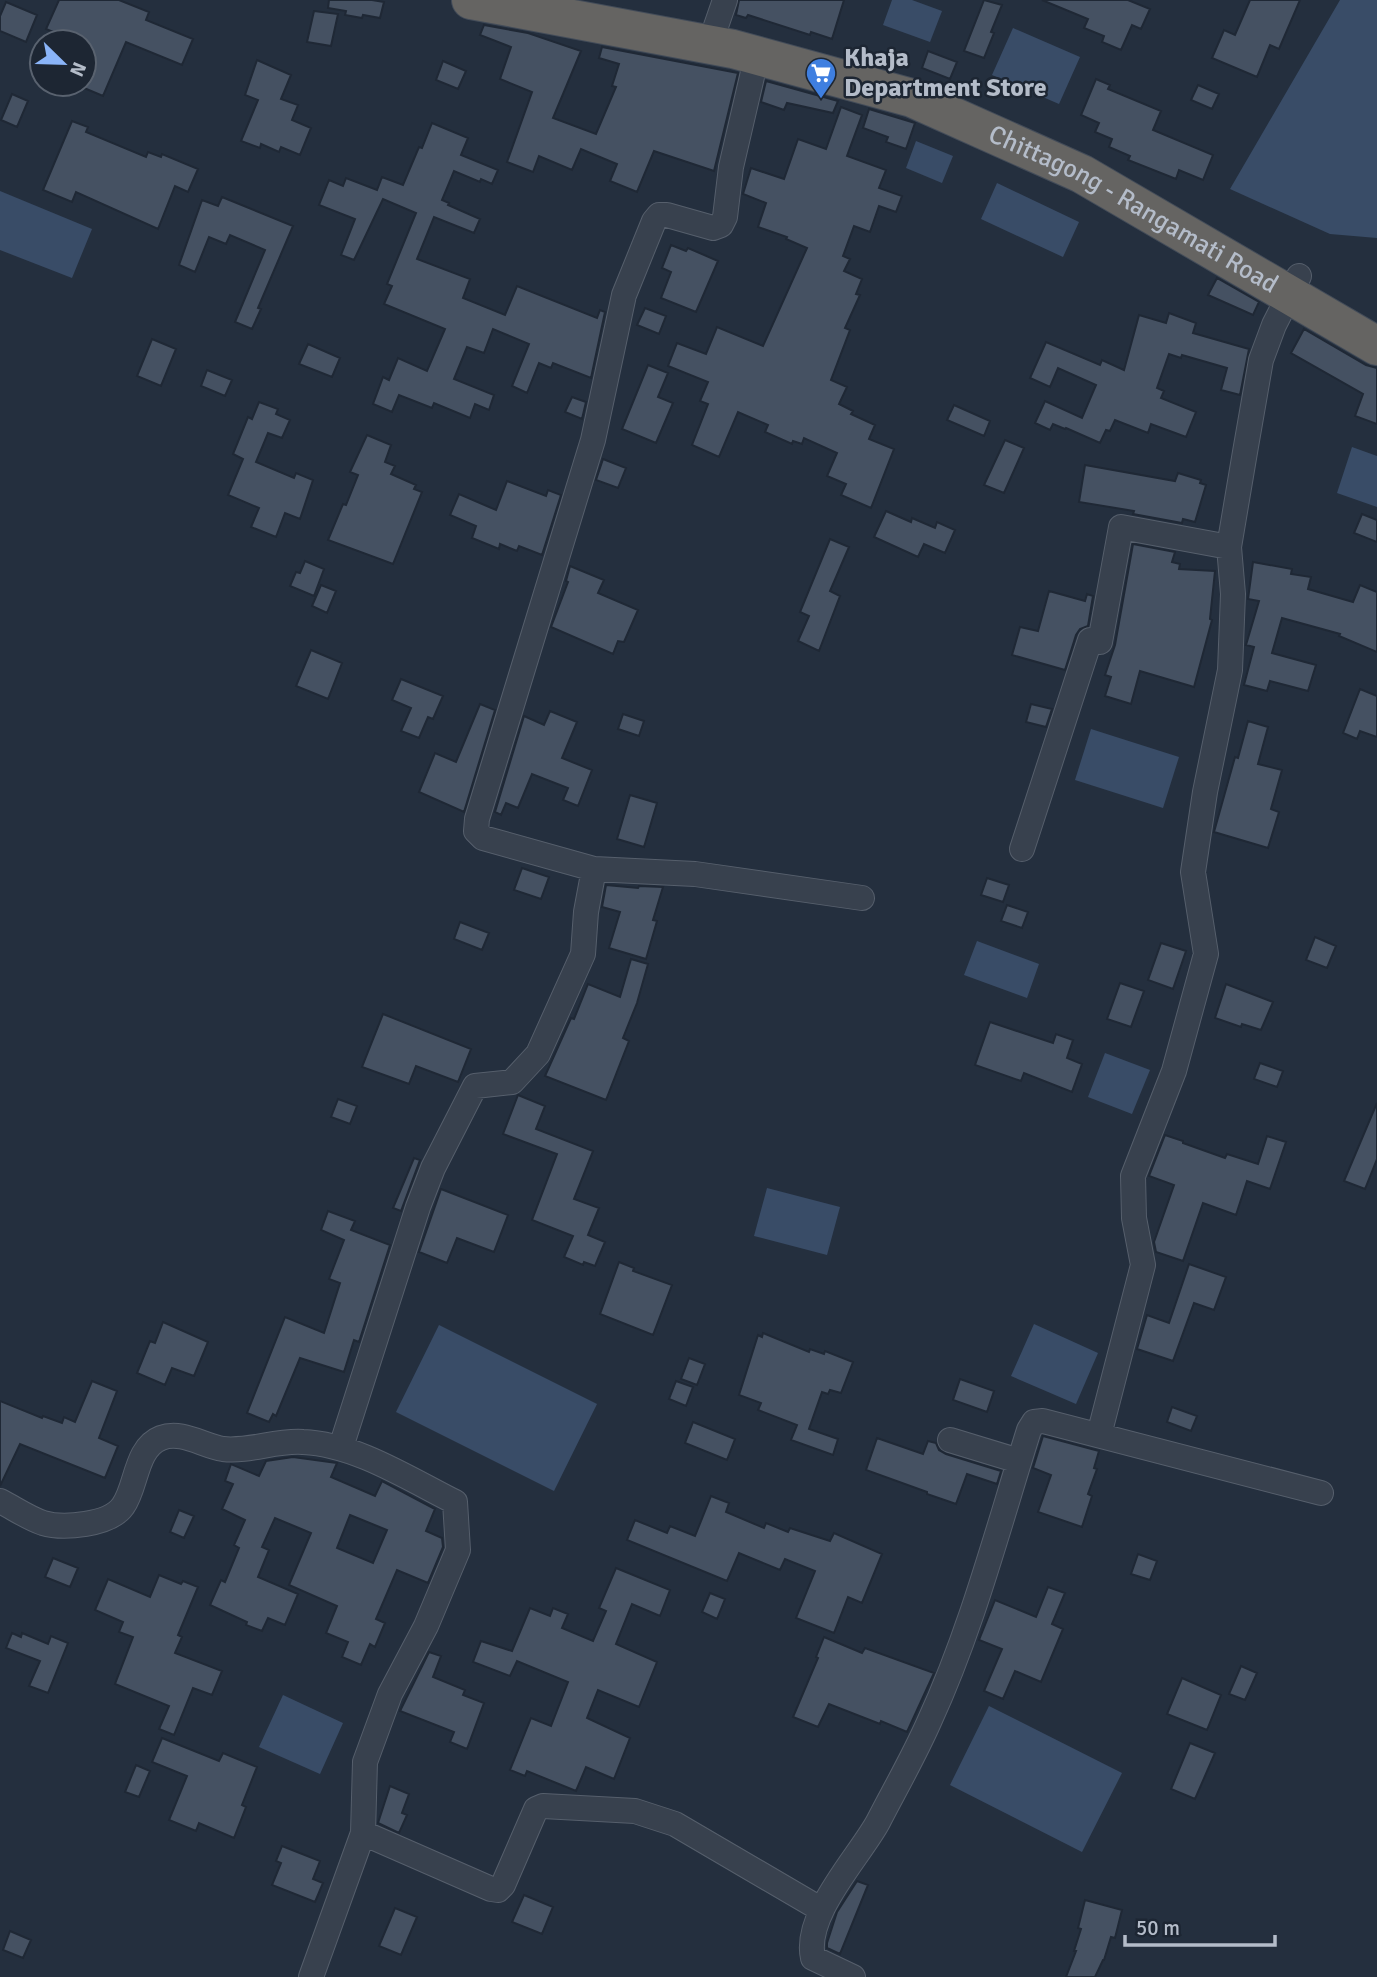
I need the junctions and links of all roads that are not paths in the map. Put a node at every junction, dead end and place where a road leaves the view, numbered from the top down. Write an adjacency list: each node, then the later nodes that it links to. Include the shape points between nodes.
1 (471, 0): 3 (highway, Chittagong - Rangamati Road)
2 (569, 0): 3 (highway, Chittagong - Rangamati Road)
3 (733, 33): 4 (highway, Chittagong - Rangamati Road, via 858,63 936,89 1092,155 1269,256); 9 (street, via 732,167 725,218 713,228 667,215 654,221 624,295 593,440 477,819 477,831 483,838)
4 (1294, 285): 5 (highway, Chittagong - Rangamati Road); 6 (highway, Chittagong - Rangamati Road); 7 (street, via 1261,360)
5 (1377, 323)
6 (1377, 346)
7 (1229, 547): 8 (street, via 1121,527 1100,642 1090,640); 11 (street, via 1233,594 1230,670 1193,872 1206,954 1174,1071 1133,1176 1134,1218 1143,1265)
8 (1022, 849)
9 (594, 869): 10 (street, via 695,874); 13 (street, via 583,954 538,1054 512,1082 475,1086 433,1168)
10 (862, 898)
11 (1099, 1435): 14 (street, via 1034,1422); 15 (street)
12 (950, 1440): 14 (street)
13 (341, 1447): 16 (street, via 301,1441 231,1450 186,1437 161,1438 144,1453 123,1507 108,1519 67,1527 43,1523); 17 (street, via 456,1502 458,1550 426,1626 390,1694 365,1762)
14 (1019, 1461): 18 (street, via 978,1592 929,1722 876,1825)
15 (1321, 1493)
16 (0, 1502)
17 (363, 1833): 18 (street, via 498,1890 536,1809 635,1811 675,1825); 19 (street)
18 (822, 1910): 20 (street, via 810,1947 813,1958)
19 (311, 1977)
20 (853, 1977)

